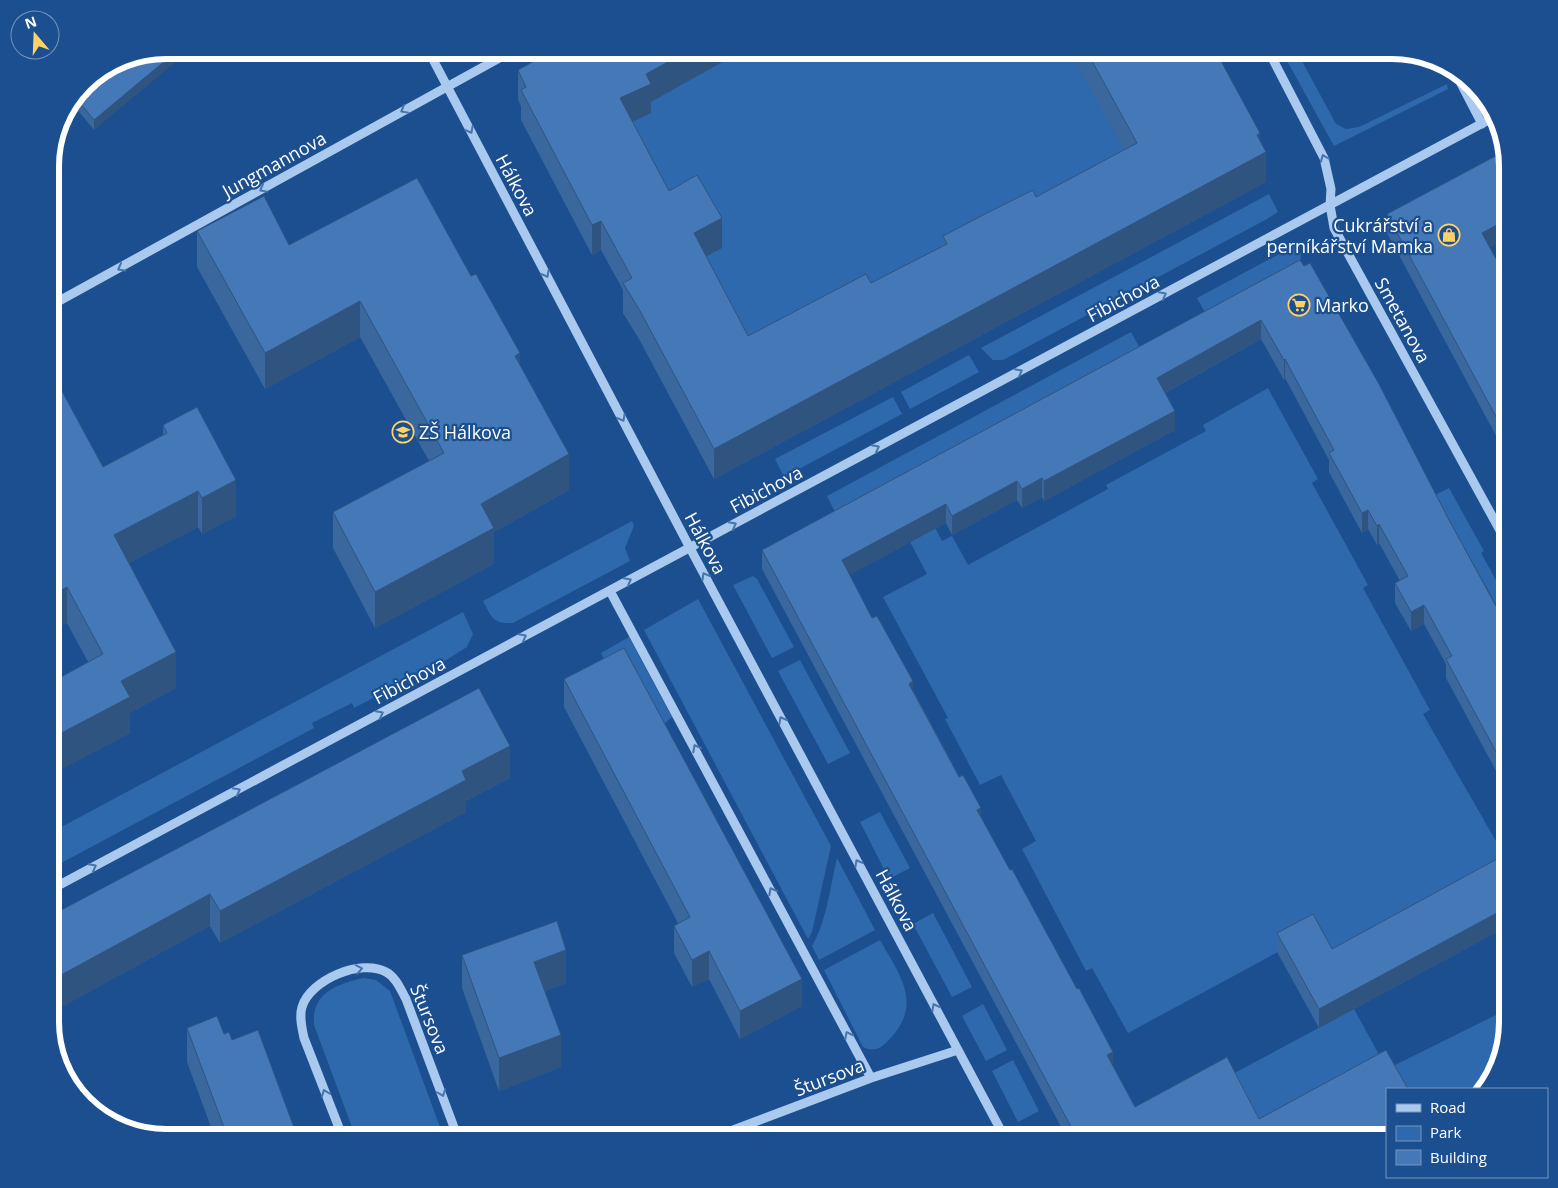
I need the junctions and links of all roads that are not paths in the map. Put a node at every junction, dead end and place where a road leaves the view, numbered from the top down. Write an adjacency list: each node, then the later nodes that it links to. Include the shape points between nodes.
1 (433, 59): 5 (street, Hálkova)
2 (498, 59): 5 (street, Jungmannova)
3 (1273, 59): 8 (street, Smetanova, one-way to 3, via 1332,189 1324,158)
4 (1462, 85): 7 (street)
5 (448, 87): 9 (street, Jungmannova, one-way to 9); 11 (street, Hálkova, one-way to 11)
6 (1489, 120): 7 (street, Fibichova)
7 (1482, 124): 8 (street, Fibichova)
8 (1330, 206): 10 (street, Smetanova, via 1334,228); 11 (street, Fibichova, one-way to 8)
9 (59, 301)
10 (1499, 529)
11 (690, 548): 12 (street, Fibichova, one-way to 11); 14 (street, Hálkova, one-way to 11)
12 (610, 591): 13 (street, Fibichova, one-way to 12); 15 (street, one-way to 12)
13 (59, 885)
14 (958, 1050): 15 (street, Štursova); 19 (street, Hálkova)
15 (871, 1078): 18 (street, Štursova)
16 (339, 1129): 17 (street, Štursova, one-way to 17, via 304,1038 302,1007 322,981 362,967 386,972 396,981 406,999)
17 (455, 1129)
18 (736, 1129)
19 (1000, 1129)

